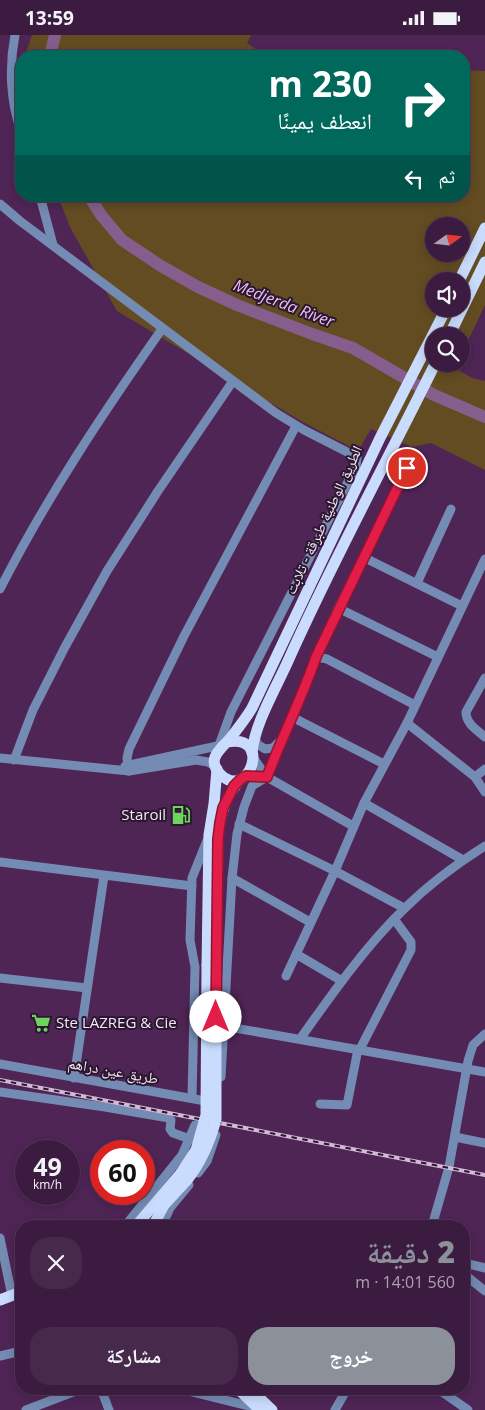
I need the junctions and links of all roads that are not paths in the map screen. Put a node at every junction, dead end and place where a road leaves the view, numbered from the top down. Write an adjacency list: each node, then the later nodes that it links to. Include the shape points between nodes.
1 (15, 35): 2 (street, via 12,54)
2 (15, 109)
3 (42, 202): 6 (street)
4 (0, 204): 6 (street)
5 (485, 228): 8 (main road)
6 (53, 245): 11 (street)
7 (485, 262): 10 (main road)
8 (463, 272)
9 (441, 317): 30 (main road, الطريق الوطنية طبرقة - تلابت, via 380,438 252,708)
10 (453, 327)
11 (162, 329): 13 (street); 20 (street, via 71,463)
12 (431, 372): 31 (main road, الطريق الوطنية طبرقة - تلابت, via 330,571)
13 (233, 381): 14 (street); 37 (street, via 102,580 33,710)
14 (296, 426): 27 (street, via 356,455 358,460); 40 (street, via 184,636 129,749)
15 (413, 457): 17 (street)
16 (450, 509): 19 (street)
17 (363, 557): 19 (street); 22 (street)
18 (485, 559): 21 (street)
19 (416, 583): 21 (street)
20 (0, 589)
21 (462, 606): 24 (street)
22 (338, 608): 23 (street); 24 (street)
23 (316, 657): 26 (street, via 328,659); 28 (street)
24 (438, 657): 26 (street)
25 (485, 678): 32 (street, via 466,712 469,723)
26 (415, 705): 29 (street)
27 (231, 713): 30 (street); 34 (street)
28 (292, 717): 33 (street); 38 (street)
29 (406, 723): 38 (street); 44 (street)
30 (236, 731): 34 (main road, الطريق الوطنية طبرقة - تلابت); 35 (street)
31 (255, 734): 33 (street, via 257,744 265,749 273,748); 35 (main road, الطريق الوطنية طبرقة - تلابت)
32 (485, 737)
33 (282, 738): 43 (street)
34 (222, 746): 35 (main road, via 240,742); 39 (main road, via 215,761); 40 (street)
35 (250, 752): 42 (main road, via 253,765); 43 (street)
36 (0, 758): 37 (street)
37 (14, 760): 40 (street)
38 (384, 764): 47 (street)
39 (216, 767): 40 (street, via 196,760); 42 (main road, via 225,777 236,780); 51 (main road)
40 (128, 768)
41 (485, 769): 44 (street)
42 (244, 777): 43 (street); 46 (main road)
43 (267, 777): 48 (street, via 252,786); 50 (street)
44 (475, 777): 45 (street)
45 (485, 792)
46 (230, 794): 48 (street, via 242,794); 63 (main road, via 223,808 218,839)
47 (364, 803): 50 (street); 53 (street)
48 (244, 807): 49 (street)
49 (239, 825): 55 (street); 57 (street)
50 (353, 826): 55 (street)
51 (209, 835): 58 (street, via 194,868); 63 (main road)
52 (485, 846): 53 (street)
53 (463, 860): 59 (street)
54 (0, 862): 56 (street)
55 (335, 871): 59 (street); 61 (street)
56 (104, 876): 58 (street); 67 (street)
57 (232, 878): 61 (street); 68 (street)
58 (192, 887): 77 (street, via 190,940 195,967)
59 (404, 908): 60 (street)
60 (394, 919): 66 (street); 71 (street, via 411,942 411,950)
61 (310, 922): 62 (street)
62 (296, 954): 64 (street); 66 (street)
63 (211, 965): 82 (main road, bridge, via 206,1115)
64 (286, 977)
65 (0, 978): 67 (street)
66 (342, 981): 70 (street)
67 (88, 989): 75 (street)
68 (223, 1027): 70 (street); 77 (street, طريق عين دراهم, via 220,1103)
69 (485, 1035): 73 (street, via 474,1045)
70 (300, 1039): 71 (street)
71 (359, 1049): 73 (street); 78 (street, via 346,1105)
72 (0, 1064): 75 (street, طريق عين دراهم)
73 (467, 1068): 74 (street); 79 (street)
74 (485, 1072)
75 (74, 1078): 77 (street, طريق عين دراهم)
76 (0, 1092): 80 (street, via 169,1118 173,1133)
77 (192, 1099)
78 (320, 1104)
79 (455, 1137): 81 (street); 87 (street)
80 (190, 1139): 83 (street, via 182,1155); 86 (street, via 195,1125 218,1129 207,1161 170,1208)
81 (485, 1143)
82 (184, 1177): 84 (main road); 85 (main road)
83 (130, 1220)
84 (142, 1220)
85 (156, 1220)
86 (165, 1220)
87 (434, 1220)
88 (0, 1238): 92 (street)
89 (470, 1264): 90 (street)
90 (485, 1268)
91 (470, 1279): 93 (street)
92 (15, 1286)
93 (485, 1291)
94 (15, 1297): 96 (main road)
95 (15, 1298): 97 (main road)
96 (0, 1300)
97 (0, 1308)
98 (15, 1352): 99 (street)
99 (0, 1356)
100 (65, 1395): 110 (street)
101 (103, 1395): 111 (street)
102 (207, 1395): 108 (street)
103 (222, 1395): 108 (street)
104 (246, 1395): 109 (main road)
105 (254, 1395): 109 (main road)
106 (344, 1395): 112 (street)
107 (447, 1395): 113 (street)
108 (220, 1398): 109 (street)
109 (264, 1408)
110 (26, 1410)
111 (109, 1410)
112 (335, 1410)
113 (468, 1410)

